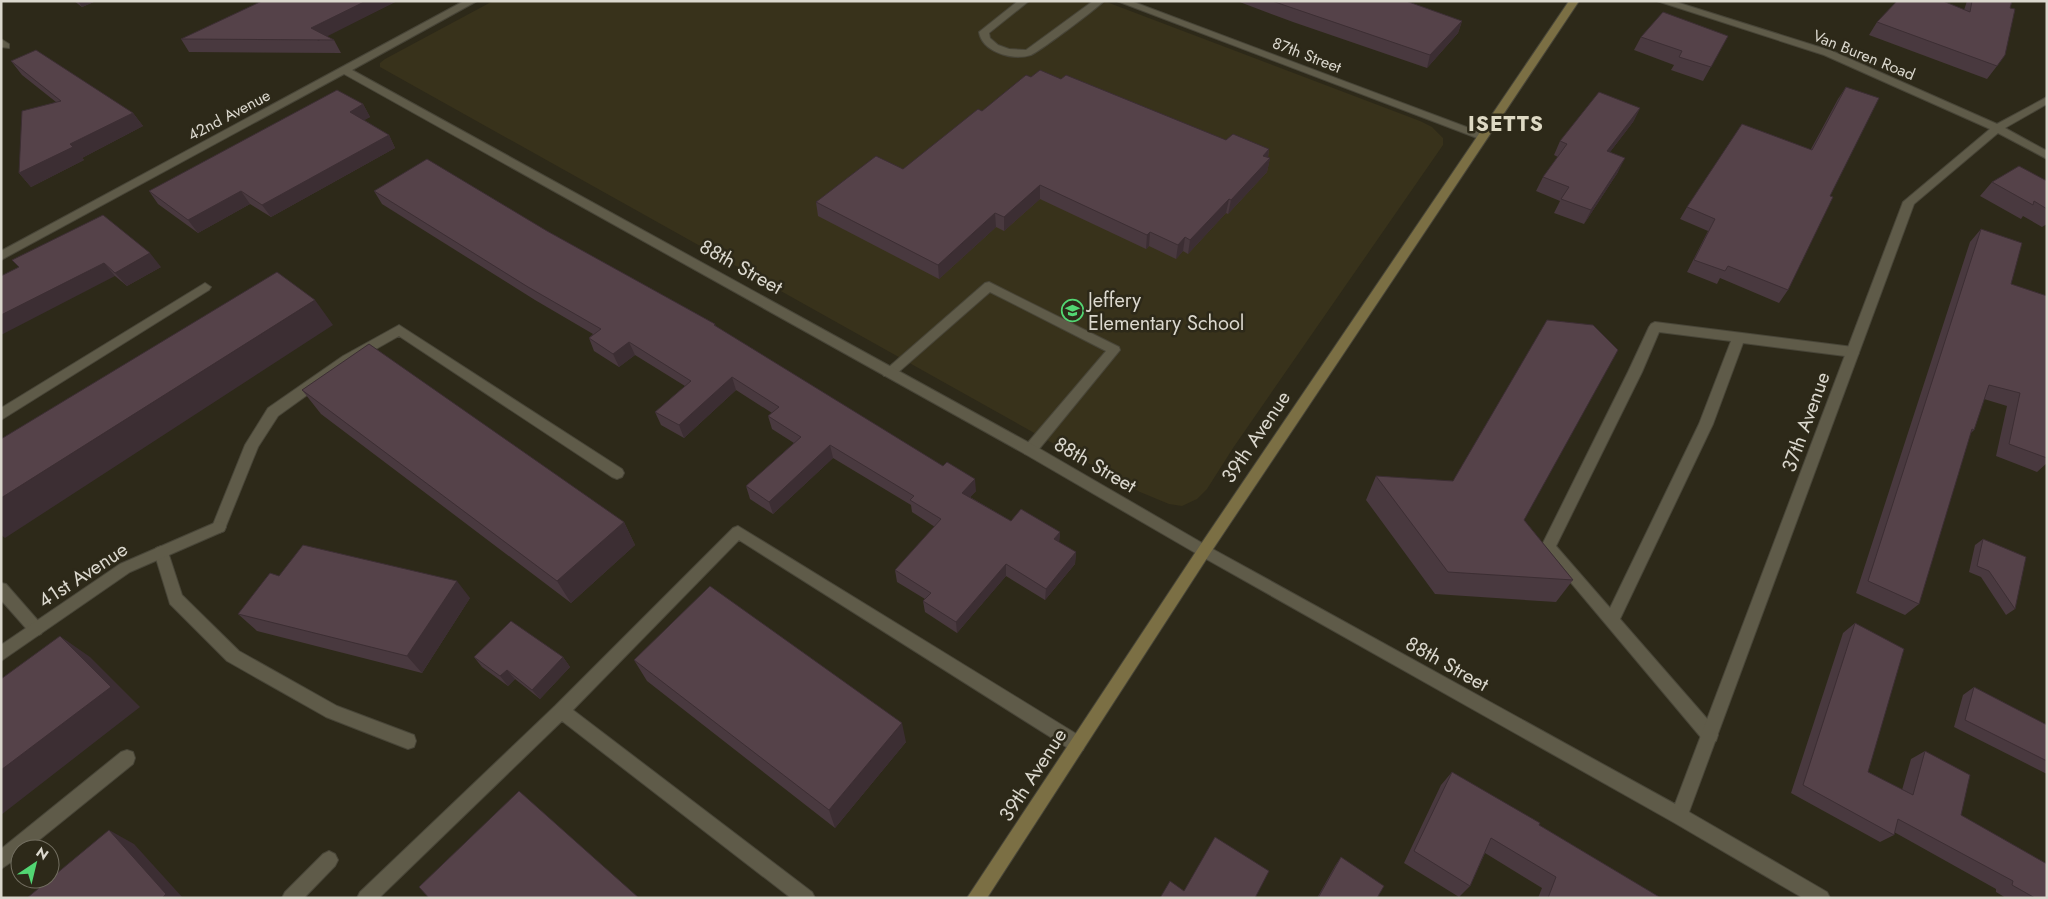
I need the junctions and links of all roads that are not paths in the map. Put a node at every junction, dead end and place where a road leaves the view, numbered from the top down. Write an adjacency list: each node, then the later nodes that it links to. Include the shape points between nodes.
1 (472, 1): 7 (street, 42nd Avenue)
2 (1024, 1): 3 (street, via 984,32 986,42 1021,55)
3 (1099, 1)
4 (1122, 1): 10 (street, 87th Street)
5 (1574, 1): 10 (main road, 39th Avenue)
6 (1662, 1): 9 (street, Van Buren Road, via 1828,53)
7 (346, 70): 12 (street, 42nd Avenue); 16 (street, 88th Street)
8 (2047, 100): 9 (street, 37th Avenue)
9 (1997, 128): 11 (street, Van Buren Road); 15 (street, 37th Avenue, via 1909,202)
10 (1481, 136): 20 (main road, 39th Avenue)
11 (2047, 156)
12 (1, 256)
13 (205, 287): 17 (lane)
14 (1739, 337): 15 (street); 23 (street, via 1706,424); 23 (street, via 1655,327 1548,547)
15 (1853, 352): 27 (street, 37th Avenue)
16 (889, 372): 18 (street, 88th Street); 18 (street, via 989,286 1114,350)
17 (1, 415)
18 (1030, 450): 20 (street, 88th Street)
19 (617, 473): 21 (street, 41st Avenue, via 399,330 348,358 273,412 252,445 219,527)
20 (1204, 551): 29 (main road, 39th Avenue); 31 (street, 88th Street)
21 (160, 552): 24 (street, 41st Avenue, via 125,568); 28 (street, via 174,599 233,656 332,712)
22 (1, 589): 24 (street)
23 (1612, 620): 27 (street)
24 (36, 629): 25 (street, 41st Avenue)
25 (1, 654)
26 (561, 711): 29 (street, via 738,532); 35 (street); 36 (street)
27 (1710, 735): 31 (street, 37th Avenue)
28 (408, 741)
29 (1077, 744): 37 (main road, 39th Avenue)
30 (127, 758): 32 (street)
31 (1680, 816): 38 (street, 88th Street)
32 (1, 860)
33 (329, 860): 34 (street)
34 (291, 898)
35 (366, 898)
36 (806, 898)
37 (976, 898)
38 (1821, 898)

